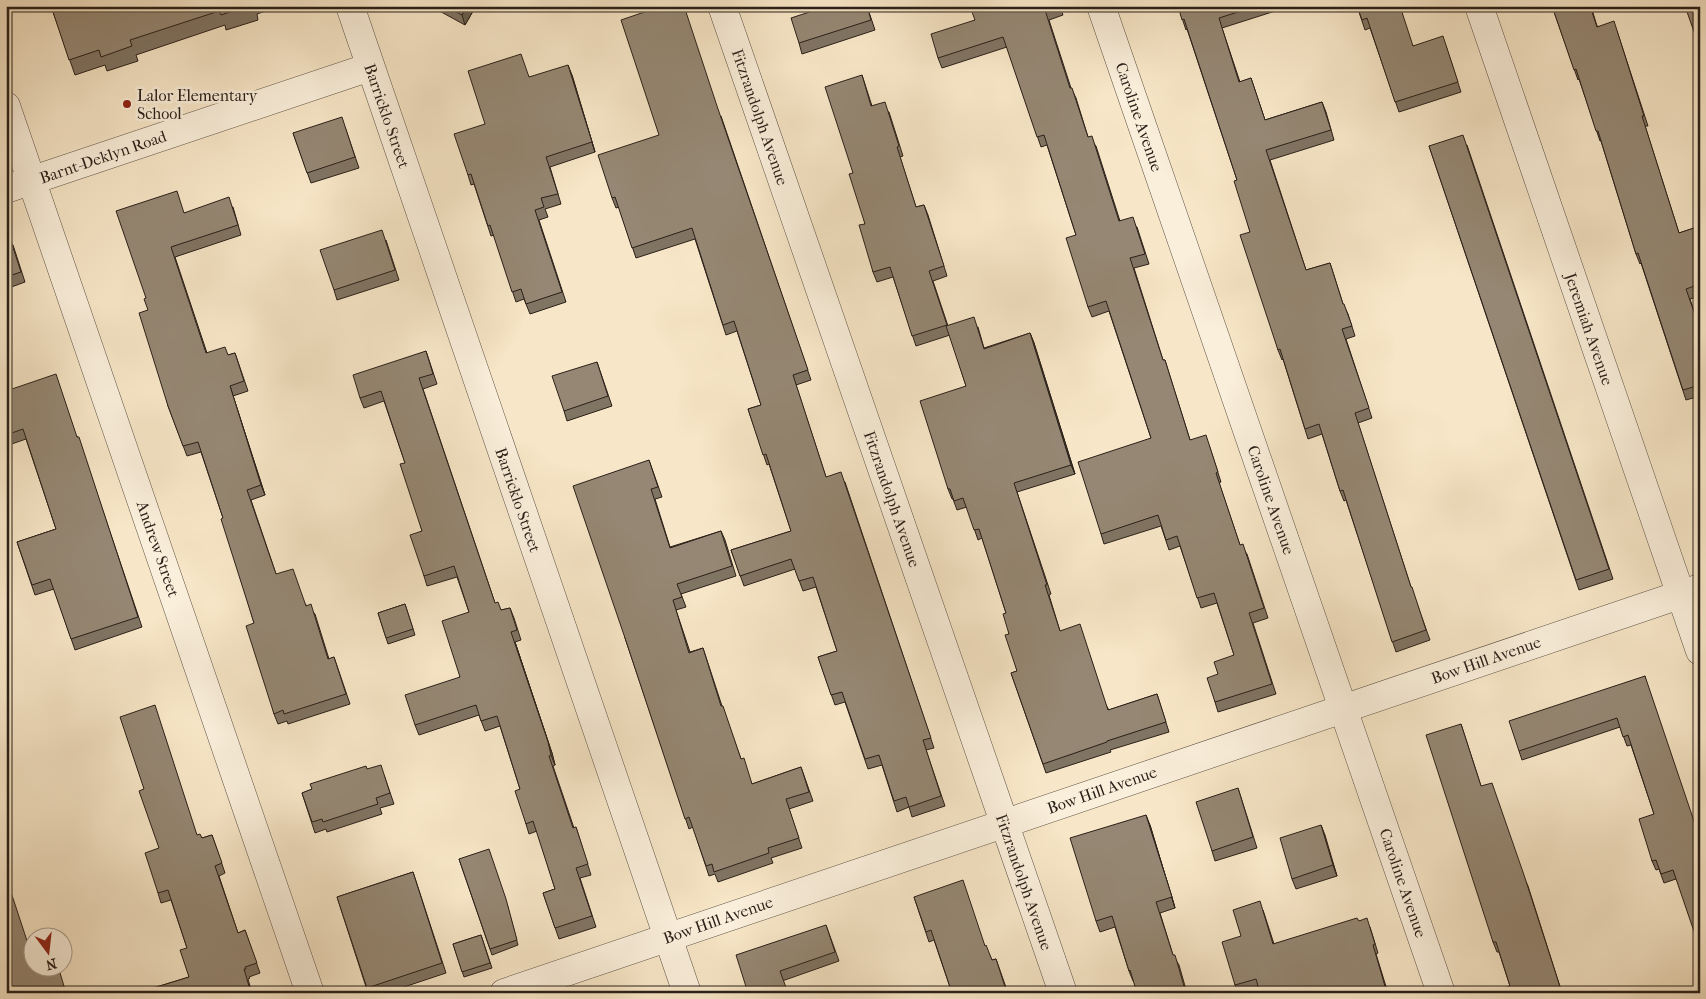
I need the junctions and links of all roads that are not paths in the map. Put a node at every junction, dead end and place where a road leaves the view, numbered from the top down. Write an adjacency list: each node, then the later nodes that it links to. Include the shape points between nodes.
1 (350, 6): 5 (street, Barricklo Street)
2 (722, 6): 12 (street, Fitzrandolph Avenue)
3 (1102, 6): 11 (street, Caroline Avenue)
4 (1479, 6): 9 (street, Jeremiah Avenue)
5 (370, 67): 7 (street, Barnt-Deklyn Road); 13 (street, Barricklo Street)
6 (6, 106): 7 (street, Andrew Street)
7 (32, 181): 8 (street, Barnt-Deklyn Road); 14 (street, Andrew Street)
8 (6, 189)
9 (1690, 591): 10 (street, Jeremiah Avenue); 11 (street, Bow Hill Avenue)
10 (1700, 651)
11 (1343, 709): 12 (street, Bow Hill Avenue); 18 (street, Caroline Avenue)
12 (1004, 824): 13 (street, Bow Hill Avenue); 17 (street, Fitzrandolph Avenue)
13 (668, 937): 15 (street, Bow Hill Avenue); 16 (street, Barricklo Street)
14 (310, 993)
15 (504, 993)
16 (687, 993)
17 (1063, 993)
18 (1441, 993)

